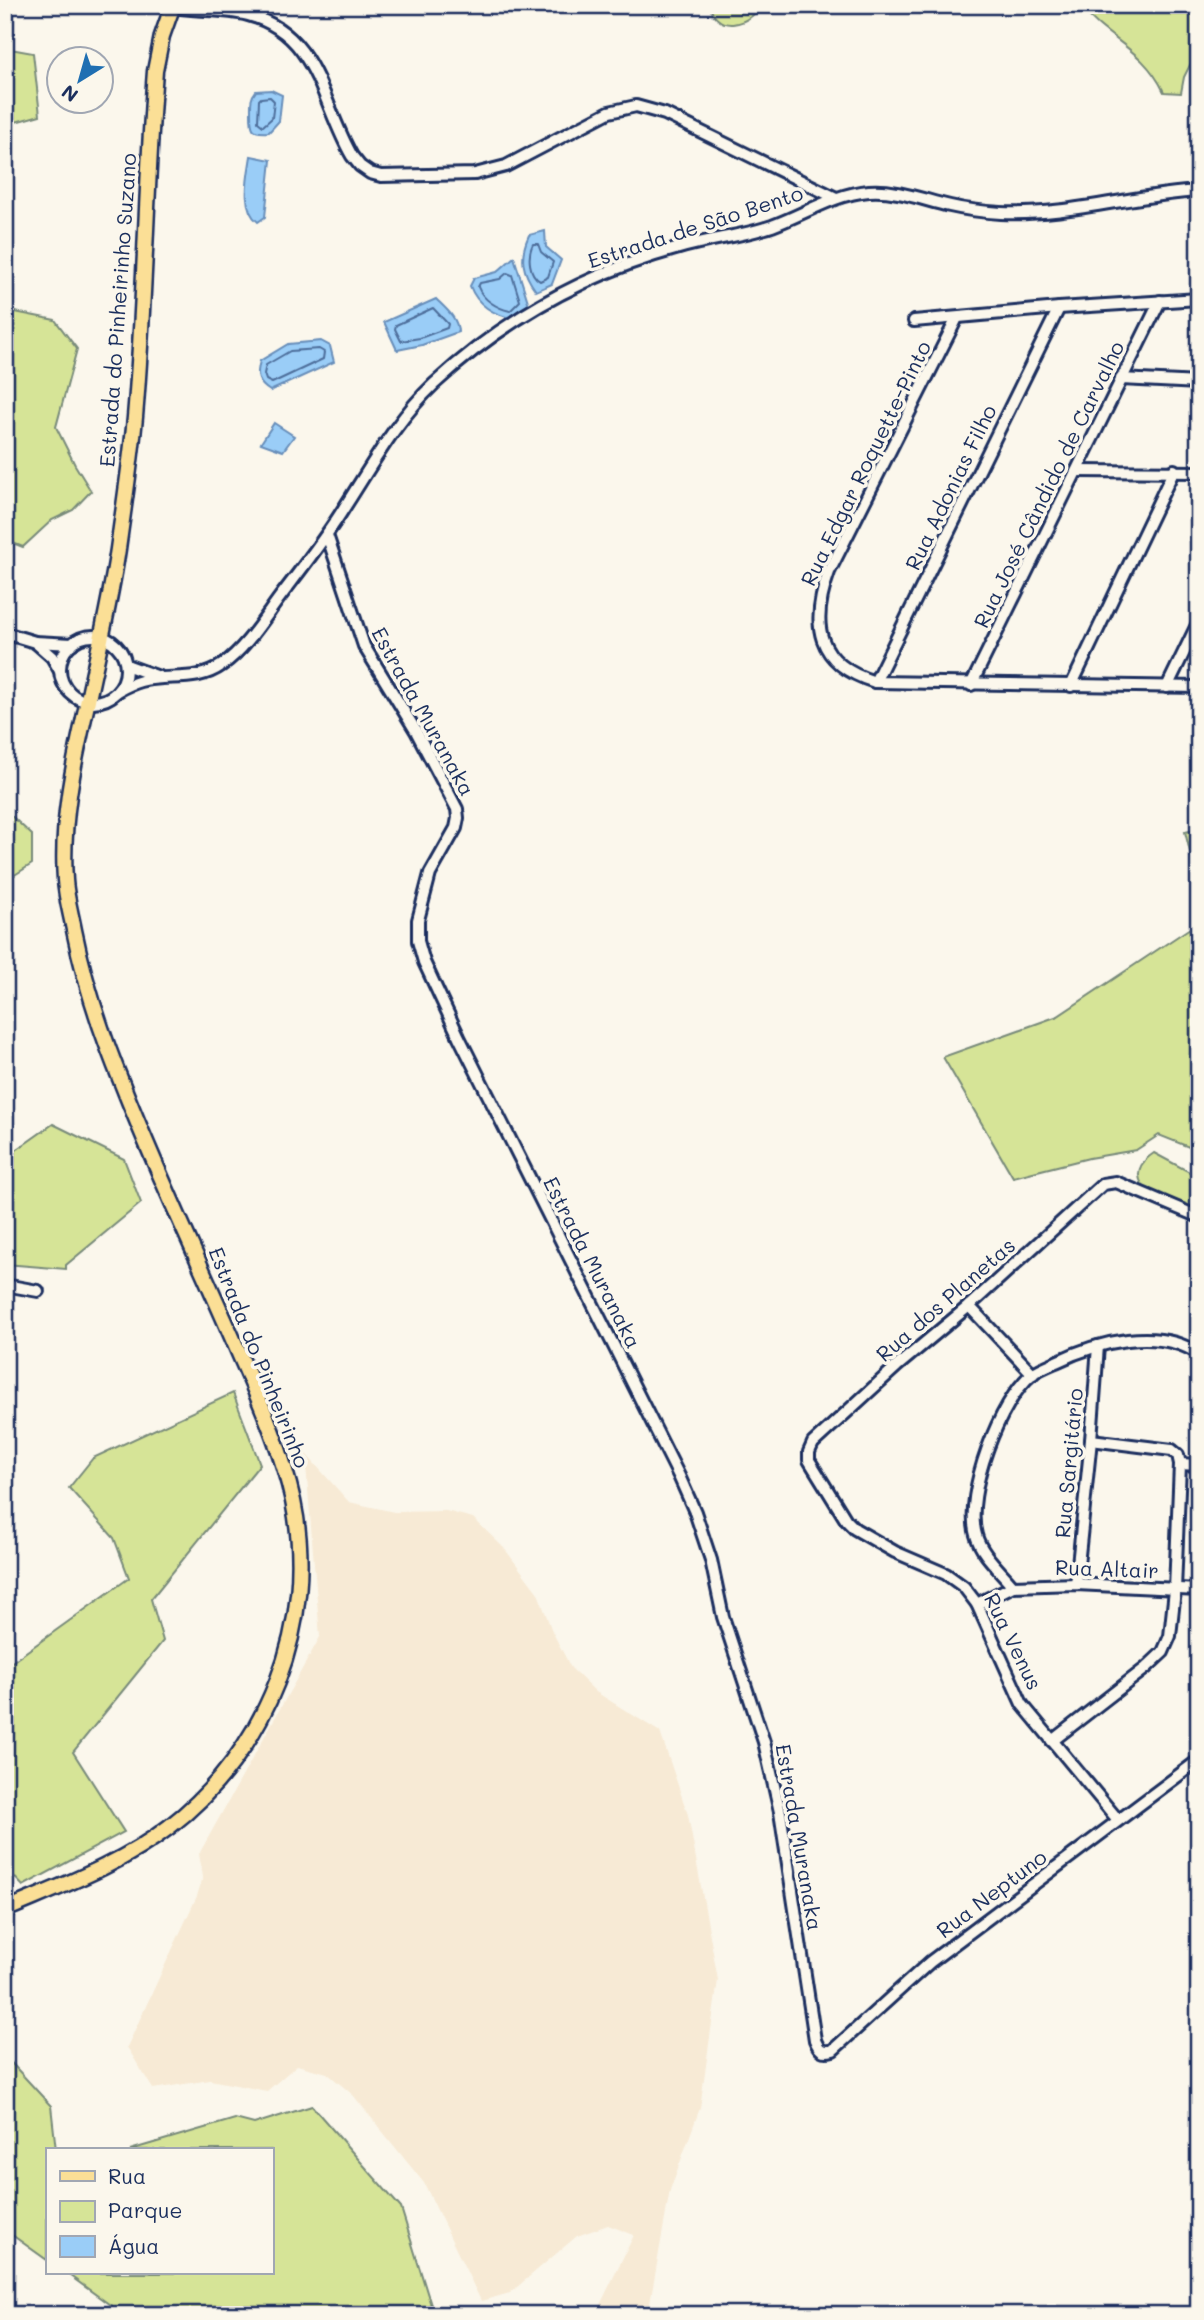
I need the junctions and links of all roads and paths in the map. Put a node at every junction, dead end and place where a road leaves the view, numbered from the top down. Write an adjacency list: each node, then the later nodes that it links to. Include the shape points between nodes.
1 (170, 6): 3 (street, via 248,15 294,41 318,79 348,150 370,173 394,177 490,171 609,113 636,106 664,114); 17 (main road, Estrada do Pinheirinho Suzano, via 155,71 135,419)
2 (1199, 191): 3 (street, Estrada de São Bento, via 1030,213 977,211 898,192)
3 (836, 198): 14 (street, Estrada de São Bento, via 772,226 680,247 618,268 565,291 507,326 414,404)
4 (1199, 299): 5 (street)
5 (1160, 301): 6 (street); 9 (street, Rua José Cândido de Carvalho)
6 (1059, 308): 7 (street); 23 (street, Rua Adonias Filho)
7 (957, 318): 8 (street); 23 (street, Rua Edgar Roquette-Pinto, via 822,592 818,621 828,651 846,670)
8 (914, 321)
9 (1121, 379): 10 (street); 12 (street, Rua José Cândido de Carvalho)
10 (1199, 383)
11 (1174, 470): 12 (street); 13 (street); 25 (street)
12 (1077, 471): 24 (street, Rua José Cândido de Carvalho)
13 (1199, 472)
14 (327, 534): 22 (street, Estrada de São Bento, via 231,657 201,675); 50 (street, Estrada Muranaka, via 364,646 457,809 456,828 430,874 418,920 424,962 679,1476 707,1548 780,1812)
15 (1199, 621): 26 (street)
16 (5, 633): 18 (street)
17 (102, 637): 19 (street); 20 (street, via 118,647); 29 (main road, Estrada do Pinheirinho Suzano)
18 (35, 642): 19 (street); 21 (street)
19 (72, 644): 21 (street)
20 (126, 664): 22 (street, Estrada de São Bento); 28 (street)
21 (60, 672): 29 (street, via 69,691)
22 (162, 678): 28 (street, Estrada de São Bento, via 138,681)
23 (875, 682): 24 (street)
24 (971, 685): 25 (street)
25 (1071, 686): 26 (street)
26 (1167, 687): 27 (street)
27 (1199, 687)
28 (118, 691): 29 (street, via 99,702)
29 (87, 701): 49 (main road, Estrada do Pinheirinho, via 67,798 63,850 65,888 81,967 143,1137 277,1444 294,1506 299,1583 291,1637 270,1700 241,1753 208,1791 168,1828 106,1867)
30 (1199, 1217): 33 (street, Rua dos Planetas, via 1116,1182 1103,1184)
31 (5, 1284): 32 (street)
32 (38, 1291)
33 (969, 1306): 36 (street); 38 (street, Rua dos Planetas)
34 (1098, 1346): 35 (street, via 1152,1339); 36 (street); 37 (street, Rua Sargitário)
35 (1199, 1354)
36 (1032, 1374): 42 (street, via 997,1422 976,1497 979,1545)
37 (1091, 1440): 39 (street, via 1172,1450); 41 (street, Rua Sargitário)
38 (813, 1443): 45 (street, Rua Venus, via 809,1460 855,1529 946,1574)
39 (1180, 1464): 40 (street); 43 (street)
40 (1199, 1465)
41 (1076, 1584): 42 (street, Rua Altair); 43 (street, Rua Altair)
42 (1013, 1586): 45 (street)
43 (1175, 1590): 44 (street, Rua Altair); 46 (street, via 1170,1636 1163,1652)
44 (1199, 1590)
45 (977, 1604): 46 (street, Rua Venus, via 1015,1692)
46 (1052, 1741): 48 (street, Rua Venus)
47 (1199, 1760): 48 (street, Rua Neptuno)
48 (1118, 1820): 50 (street, Rua Neptuno, via 930,1962 832,2050 818,2049)
49 (5, 1910)
50 (815, 2040)

